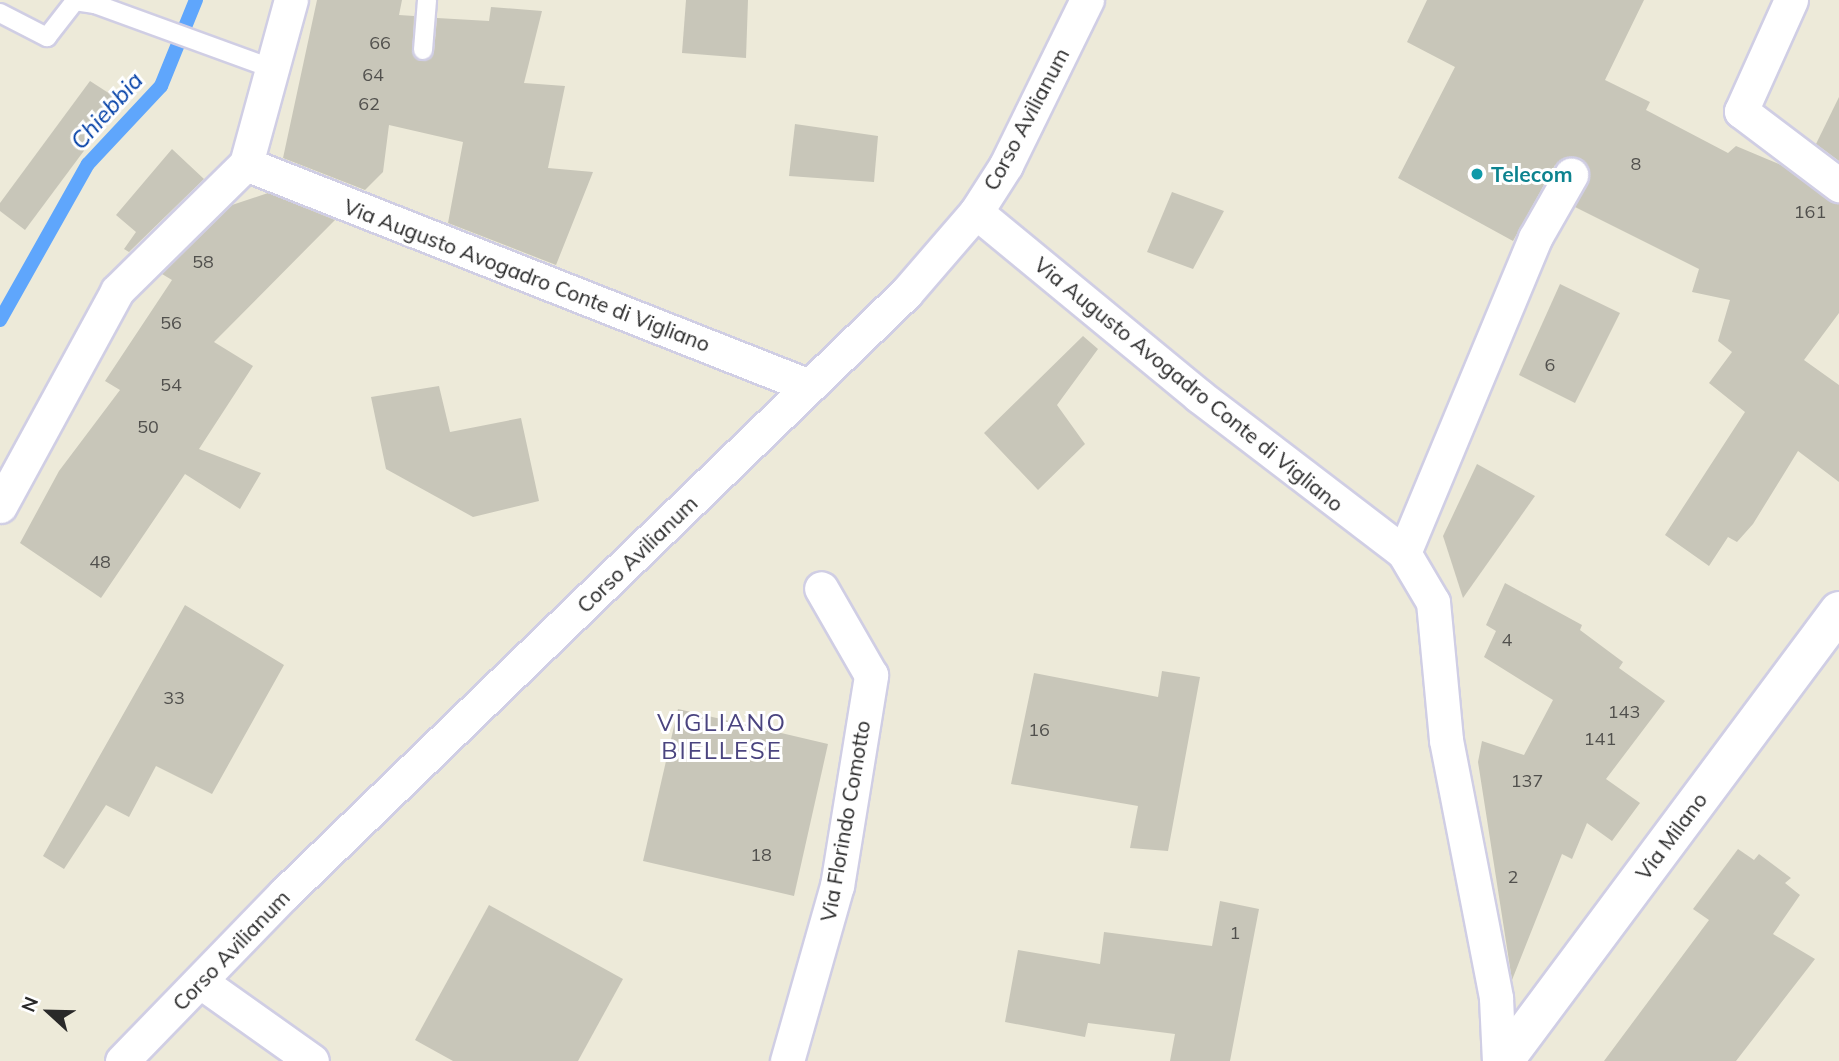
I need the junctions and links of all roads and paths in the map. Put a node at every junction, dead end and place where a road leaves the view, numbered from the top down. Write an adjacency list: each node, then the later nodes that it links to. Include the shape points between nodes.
1 (291, 0): 7 (street)
2 (427, 0): 6 (lane)
3 (1087, 0): 11 (street, Corso Avilianum)
4 (1791, 0): 10 (street, via 1741,111)
5 (0, 13): 7 (lane, via 47,37 75,1)
6 (423, 50)
7 (258, 63): 8 (street)
8 (246, 164): 12 (street, Via Augusto Avogadro Conte di Vigliano); 13 (street, via 117,290)
9 (1571, 175): 14 (street, via 1530,249)
10 (1839, 185)
11 (976, 212): 12 (street, Corso Avilianum, via 906,293); 14 (street, Via Augusto Avogadro Conte di Vigliano, via 1199,396)
12 (809, 386): 17 (street, Corso Avilianum)
13 (0, 506)
14 (1404, 553): 21 (street, Via Augusto Avogadro Conte di Vigliano, via 1433,602 1446,740 1496,998)
15 (821, 589): 20 (street, Via Florindo Comotto, via 871,675 837,886)
16 (1839, 611): 21 (main road, Via Milano)
17 (201, 982): 18 (street, Corso Avilianum); 19 (street)
18 (122, 1061)
19 (312, 1061)
20 (787, 1061)
21 (1502, 1061)

